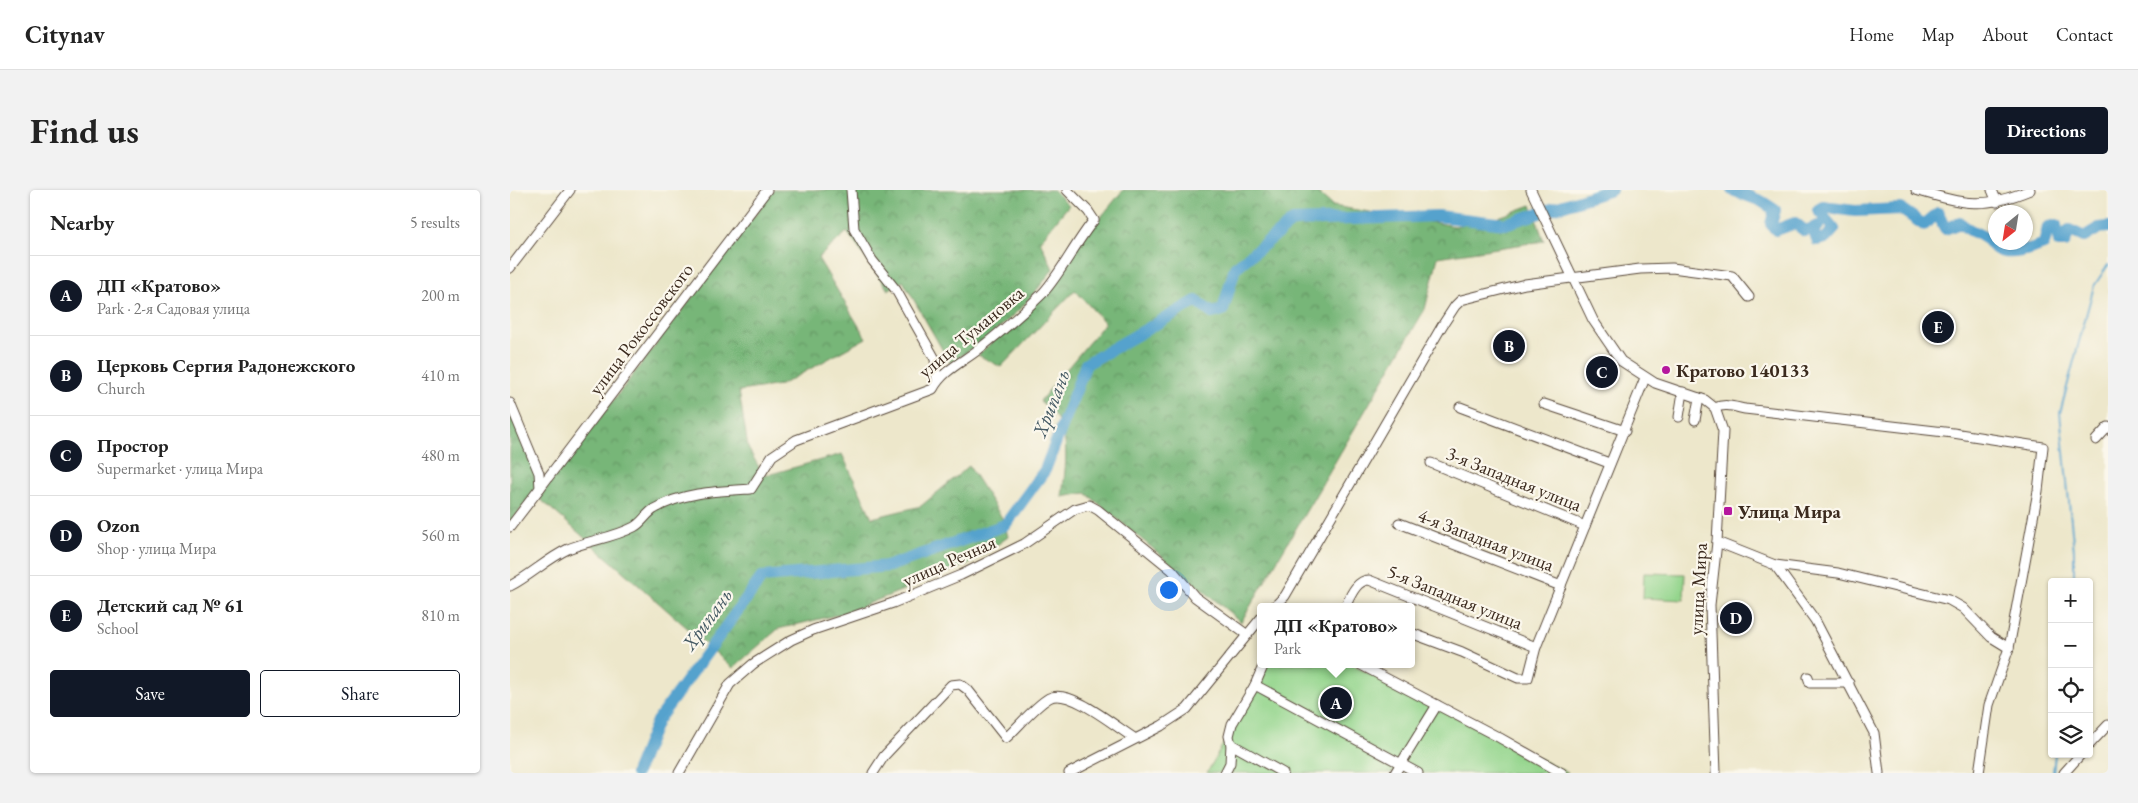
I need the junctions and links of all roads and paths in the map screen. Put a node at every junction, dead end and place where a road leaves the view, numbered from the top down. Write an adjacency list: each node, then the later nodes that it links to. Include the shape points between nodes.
1 (570, 190): 10 (street)
2 (767, 190): 28 (street, улица Рокоссовского)
3 (851, 190): 14 (street, via 854,230 896,290 935,359)
4 (1067, 190): 14 (street, улица Тумановка, via 1094,220 1044,291)
5 (1531, 190): 11 (street)
6 (1916, 190): 9 (street, via 1972,204)
7 (1992, 190): 9 (street)
8 (2030, 190): 9 (street)
9 (1996, 202)
10 (510, 268)
11 (1572, 277): 12 (street, via 1640,269 1705,270 1732,276); 13 (street, via 1600,333 1621,361); 36 (street, via 1477,295 1455,306)
12 (1749, 297)
13 (1645, 378): 15 (street); 24 (street)
14 (937, 382): 34 (street, улица Тумановка, via 934,389 796,440 772,456 751,489 700,493 669,502 653,510 637,526 563,552)
15 (1683, 392): 16 (street); 21 (street)
16 (1699, 398): 20 (street); 22 (street)
17 (510, 403): 28 (street, via 539,473)
18 (1544, 404): 24 (street)
19 (1460, 407): 27 (street)
20 (1716, 408): 32 (street, улица Мира, via 1722,431); 42 (street, via 1730,406 2043,447)
21 (1679, 418)
22 (1695, 420)
23 (2108, 427): 25 (street)
24 (1625, 431): 27 (street)
25 (2096, 440)
26 (1431, 463): 30 (street, 3-я Западная улица)
27 (1609, 464): 30 (street)
28 (540, 488): 31 (street, улица Рокоссовского)
29 (1399, 524): 35 (street, 4-я Западная улица)
30 (1585, 526): 35 (street)
31 (510, 527)
32 (1717, 542): 33 (street); 63 (street, улица Мира, via 1710,605)
33 (1775, 565): 42 (street, via 1838,573 1949,600 1963,608 1991,637); 47 (street, via 1815,620)
34 (510, 586)
35 (1562, 586): 41 (street)
36 (1278, 603)
37 (1348, 603): 41 (street, 5-я Западная улица, via 1358,585 1369,580)
38 (1257, 622): 39 (street)
39 (1246, 634): 50 (street, via 1186,709 1161,726); 55 (street, улица Речная, via 1195,597 1172,570 1089,505 1075,509 1024,544 961,575 893,603 813,630 753,664 730,684)
40 (1415, 634): 41 (street, via 1518,678 1528,678)
41 (1536, 647)
42 (2009, 648): 65 (street, via 1989,705)
43 (1262, 668): 46 (street)
44 (1367, 668): 48 (street)
45 (1808, 677): 47 (street, via 1810,683)
46 (1255, 685): 52 (street, via 1232,724); 54 (street)
47 (1850, 685): 64 (street, via 1874,733)
48 (1437, 705): 54 (street); 62 (street)
49 (2108, 725): 51 (street)
50 (1134, 738): 56 (street, via 1086,706 1060,696 1049,698 1006,738 968,690 960,684 951,685 884,756); 57 (street)
51 (2093, 741)
52 (1231, 744): 58 (street, via 1230,764); 59 (street)
53 (2077, 758): 66 (street)
54 (1401, 764): 60 (street); 61 (street)
55 (679, 773)
56 (873, 773)
57 (1069, 773)
58 (1225, 773)
59 (1282, 773)
60 (1395, 773)
61 (1418, 773)
62 (1562, 773)
63 (1716, 773)
64 (1879, 773)
65 (1979, 773)
66 (2064, 773)

